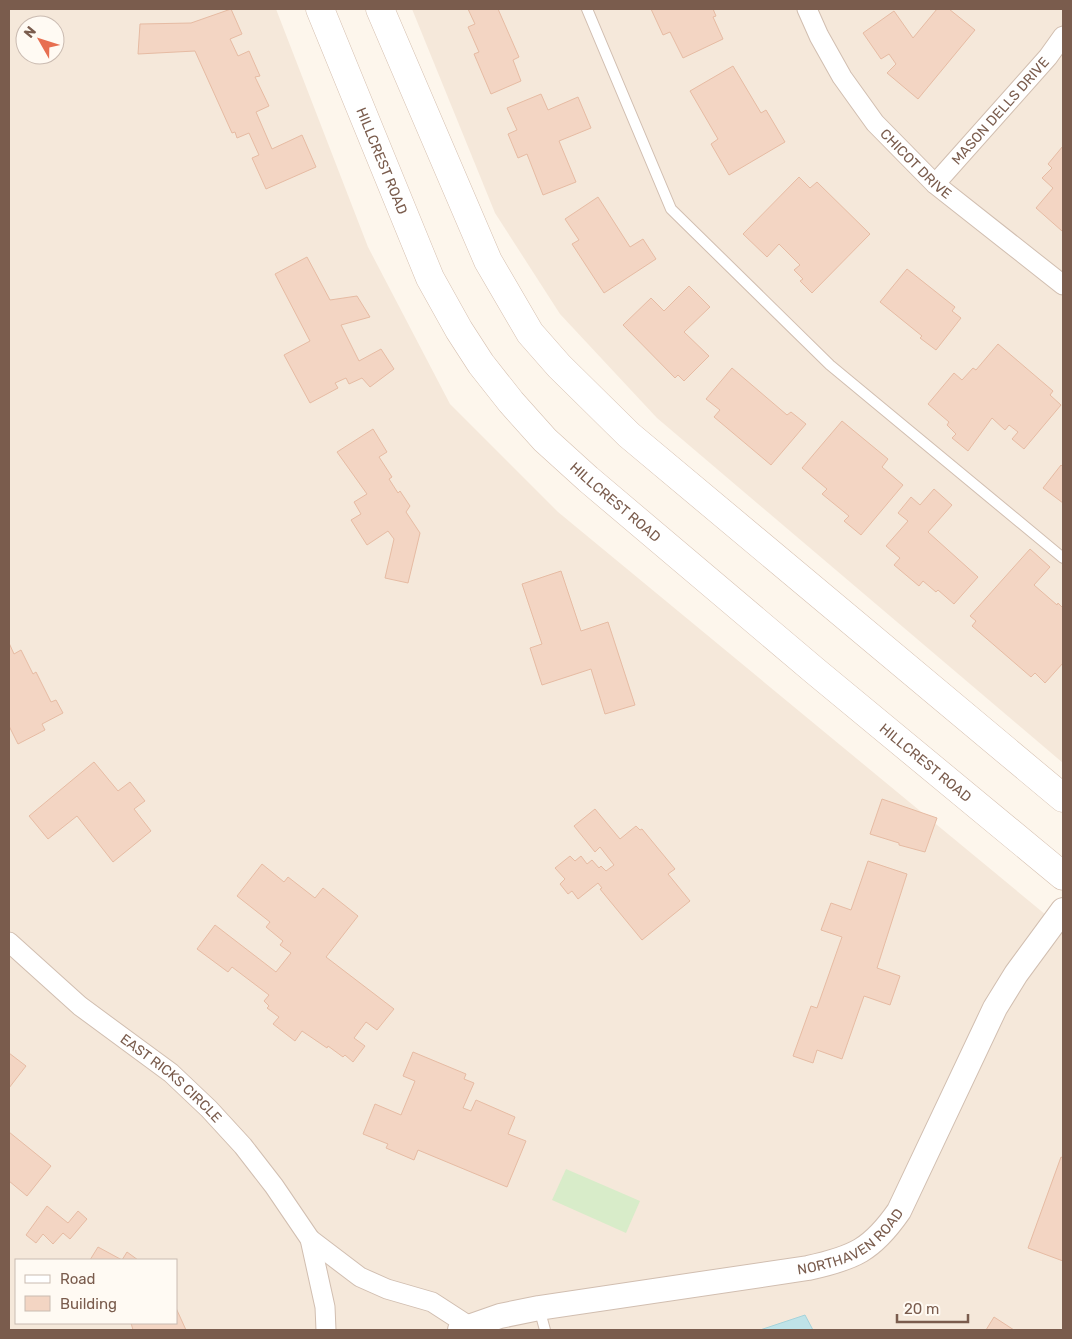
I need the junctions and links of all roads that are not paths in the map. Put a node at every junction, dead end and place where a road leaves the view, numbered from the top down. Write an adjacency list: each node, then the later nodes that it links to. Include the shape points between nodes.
1 (320, 9): 10 (main road, HILLCREST ROAD, via 430,278 481,364 511,402 545,440 588,479)
2 (380, 9): 9 (main road, via 488,261 530,333 629,435)
3 (587, 9): 8 (lane, via 671,209 830,365)
4 (806, 9): 6 (street, CHICOT DRIVE, via 842,77 875,123)
5 (1063, 36): 6 (street, MASON DELLS DRIVE)
6 (935, 184): 7 (street, CHICOT DRIVE)
7 (1063, 285)
8 (1063, 558)
9 (1063, 798)
10 (1063, 876)
11 (1063, 910): 14 (street, NORTHAVEN ROAD, via 995,1008 899,1211 873,1243 857,1254 808,1268)
12 (9, 942): 13 (street, EAST RICKS CIRCLE, via 80,1006 171,1073 209,1109 243,1146)
13 (310, 1239): 15 (street, EAST RICKS CIRCLE, via 360,1277 432,1302); 16 (street, EAST RICKS CIRCLE, via 326,1307)
14 (539, 1308): 15 (street, NORTHAVEN ROAD); 17 (lane)
15 (465, 1328)
16 (326, 1330)
17 (545, 1330)

